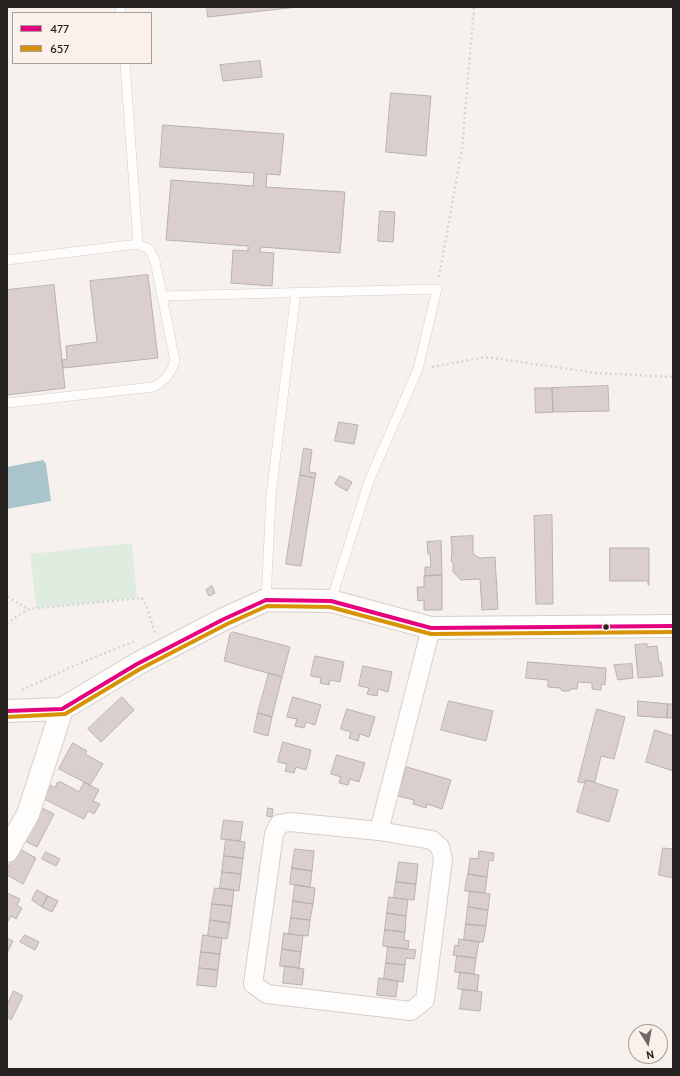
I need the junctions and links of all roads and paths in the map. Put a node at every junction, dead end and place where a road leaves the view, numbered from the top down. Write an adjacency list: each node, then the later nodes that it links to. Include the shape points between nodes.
1 (474, 7): 5 (path, via 462,149)
2 (125, 64): 3 (lane)
3 (138, 244): 4 (lane); 7 (lane, via 149,249 155,261)
4 (7, 260)
5 (437, 289): 6 (lane); 8 (lane)
6 (296, 292): 7 (lane); 12 (lane, via 271,495)
7 (162, 296): 10 (lane, via 175,361 164,381 153,387)
8 (418, 369): 9 (path, via 485,357 597,374); 13 (lane, via 369,481)
9 (673, 377)
10 (7, 403)
11 (7, 596): 14 (path)
12 (266, 600): 13 (street); 19 (street, via 138,664)
13 (331, 601): 17 (street)
14 (30, 609): 15 (path); 18 (path, via 142,598)
15 (7, 624)
16 (673, 626): 17 (street)
17 (431, 628): 21 (street)
18 (155, 633)
19 (62, 709): 20 (street); 22 (street, via 28,814)
20 (7, 711)
21 (379, 831): 21 (street, via 432,840 440,847 443,859 425,1000 411,1011 267,994 253,984 274,834 279,824 290,822)
22 (7, 851)

